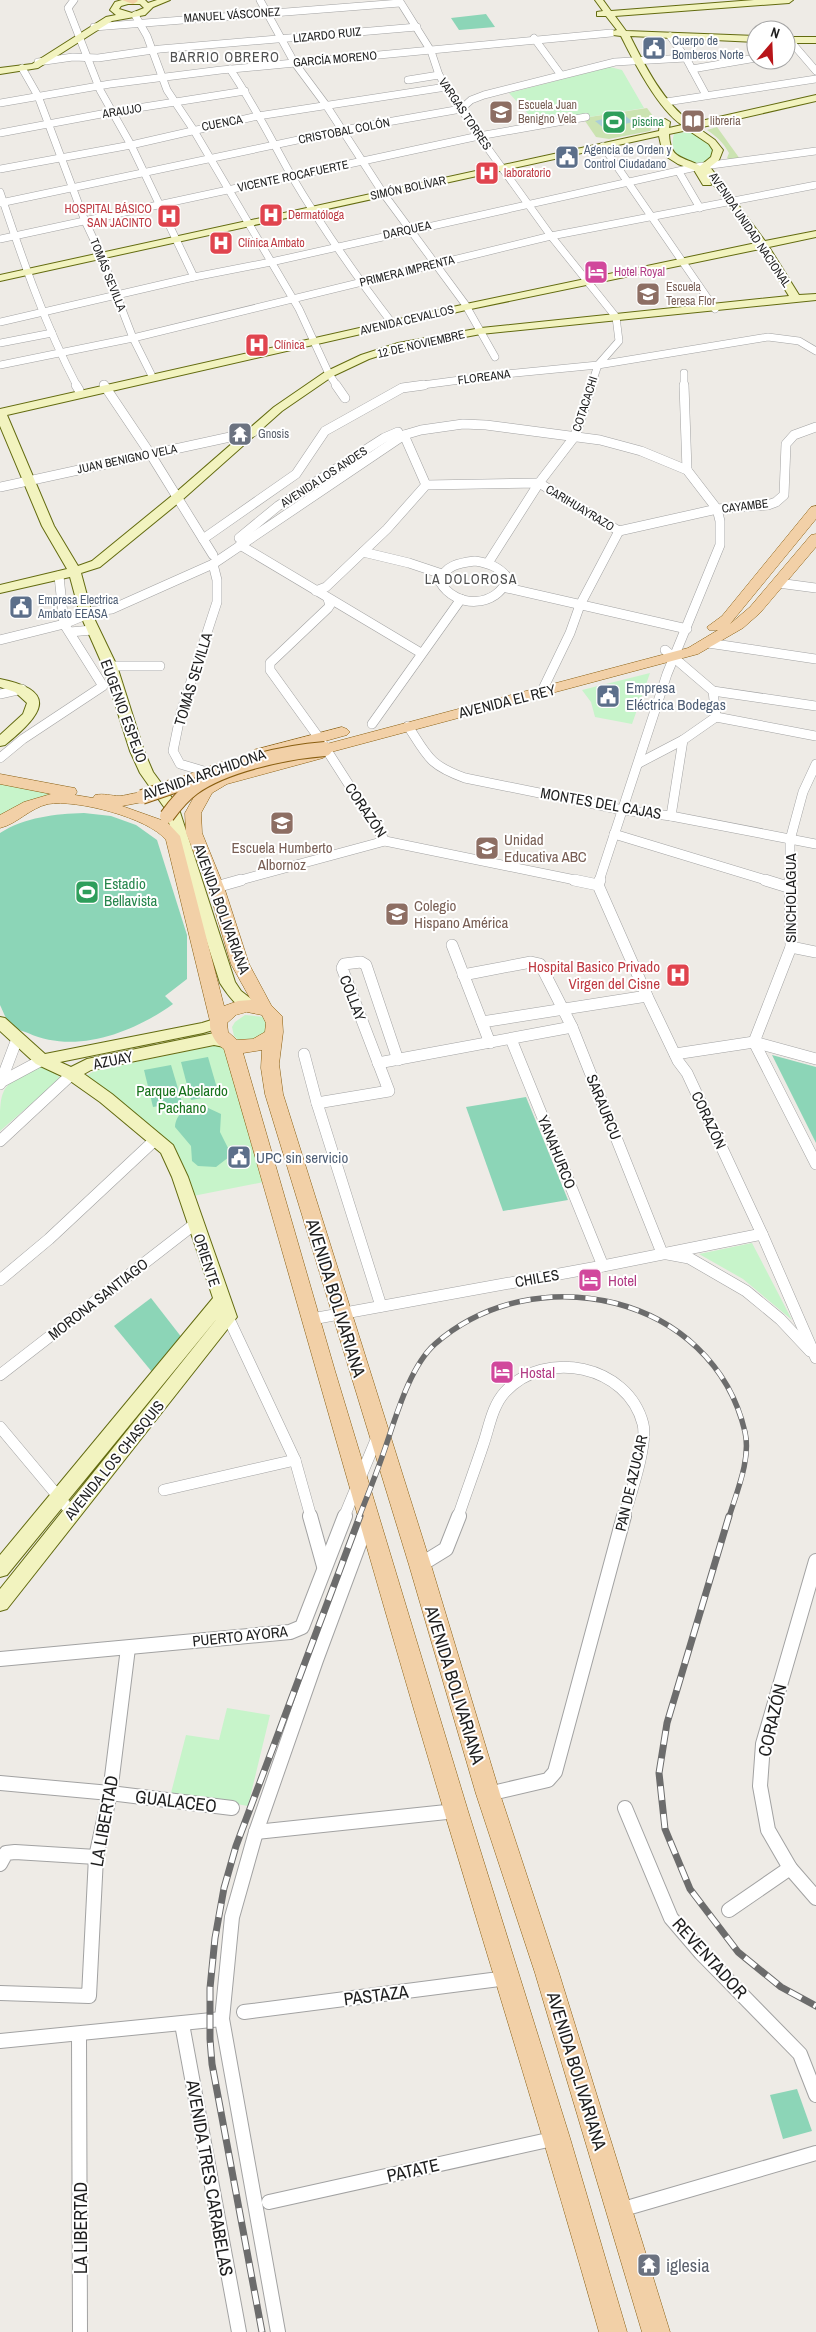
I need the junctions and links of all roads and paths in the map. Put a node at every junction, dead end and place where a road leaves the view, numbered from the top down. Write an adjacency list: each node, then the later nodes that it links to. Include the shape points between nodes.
1 (74, 0): 18 (street, via 68,8)
2 (166, 0): 9 (street)
3 (260, 0): 11 (street)
4 (588, 0): 10 (street, AVENIDA UNIDAD NACIONAL)
5 (599, 0): 10 (street, AVENIDA UNIDAD NACIONAL)
6 (739, 0): 10 (street)
7 (790, 0): 10 (street)
8 (399, 1): 11 (street, MANUEL VÁSCONEZ); 15 (street, VARGAS TORRES)
9 (130, 3): 12 (street); 12 (street, via 145,12); 18 (street)
10 (602, 12): 16 (street, AVENIDA UNIDAD NACIONAL); 17 (street, AVENIDA UNIDAD NACIONAL)
11 (267, 13): 13 (street, MANUEL VÁSCONEZ); 26 (street)
12 (131, 15): 13 (street); 14 (street, via 109,19)
13 (141, 22): 14 (street, MANUEL VÁSCONEZ); 28 (street)
14 (94, 27): 18 (street)
15 (417, 27): 26 (street, LIZARDO RUIZ); 29 (street, VARGAS TORRES)
16 (611, 33): 17 (street); 23 (street, GARCÍA MORENO); 34 (street, AVENIDA UNIDAD NACIONAL)
17 (623, 33): 19 (street); 20 (street); 34 (street, AVENIDA UNIDAD NACIONAL)
18 (79, 35): 31 (street); 36 (street); 37 (street)
19 (746, 35)
20 (670, 36): 24 (street); 32 (street)
21 (816, 36): 22 (street)
22 (796, 37)
23 (534, 38): 29 (street, GARCÍA MORENO); 42 (street)
24 (746, 39)
25 (796, 39): 27 (street)
26 (282, 40): 28 (street, LIZARDO RUIZ); 35 (street)
27 (816, 40)
28 (151, 50): 31 (street, LIZARDO RUIZ); 43 (street)
29 (432, 51): 35 (street, GARCÍA MORENO); 44 (street, VARGAS TORRES)
30 (796, 53): 41 (street)
31 (88, 58): 36 (street, LIZARDO RUIZ); 47 (street)
32 (686, 58): 34 (street, CRISTOBAL COLÓN); 40 (street)
33 (746, 60): 40 (street)
34 (633, 61): 42 (street, CRISTOBAL COLÓN); 55 (street, AVENIDA UNIDAD NACIONAL); 67 (street, AVENIDA UNIDAD NACIONAL, via 665,118)
35 (294, 62): 39 (street, GARCÍA MORENO); 58 (street)
36 (36, 64): 37 (street, LIZARDO RUIZ)
37 (22, 66): 38 (street, LIZARDO RUIZ); 51 (street, TOMÁS SEVILLA)
38 (0, 69)
39 (230, 69): 43 (street, GARCÍA MORENO); 49 (street)
40 (692, 69): 52 (street)
41 (816, 71)
42 (560, 75): 59 (street, CRISTOBAL COLÓN, via 484,95)
43 (160, 76): 47 (street, GARCÍA MORENO); 57 (street)
44 (439, 76): 46 (street); 48 (street, VARGAS TORRES)
45 (816, 79): 52 (street)
46 (408, 80)
47 (98, 85): 51 (street, GARCÍA MORENO); 60 (street)
48 (446, 87): 54 (street, CUENCA); 59 (street, VARGAS TORRES)
49 (245, 91): 57 (street, ARAUJO); 61 (street)
50 (353, 92): 54 (street)
51 (38, 96): 56 (street, GARCÍA MORENO); 63 (street, TOMÁS SEVILLA)
52 (706, 96): 55 (street)
53 (816, 98): 64 (street, SIMÓN BOLÍVAR)
54 (359, 100): 58 (street, CUENCA)
55 (666, 102): 64 (street, AVENIDA UNIDAD NACIONAL, via 675,116)
56 (0, 103)
57 (173, 103): 60 (street, ARAUJO); 65 (street)
58 (326, 105): 61 (street, CUENCA); 66 (street)
59 (461, 109): 66 (street, CRISTOBAL COLÓN); 69 (street, VARGAS TORRES)
60 (112, 112): 63 (street, ARAUJO); 70 (street)
61 (258, 116): 65 (street, CUENCA); 71 (street)
62 (586, 117): 69 (street, VICENTE ROCAFUERTE)
63 (47, 124): 68 (street, ARAUJO); 74 (street, TOMÁS SEVILLA)
64 (688, 126): 67 (street, SIMÓN BOLÍVAR); 77 (street, AVENIDA UNIDAD NACIONAL, via 718,150 716,158)
65 (193, 129): 70 (street, CUENCA); 75 (street)
66 (342, 131): 71 (street, CRISTOBAL COLÓN); 76 (street)
67 (664, 132): 72 (street, SIMÓN BOLÍVAR); 77 (street, AVENIDA UNIDAD NACIONAL, via 664,143 671,157)
68 (0, 133)
69 (479, 136): 76 (street, VICENTE ROCAFUERTE); 79 (street, VARGAS TORRES)
70 (131, 144): 74 (street, CUENCA); 81 (street)
71 (276, 145): 75 (street, CRISTOBAL COLÓN); 82 (street)
72 (603, 146): 79 (street, SIMÓN BOLÍVAR); 83 (street)
73 (816, 151): 77 (street, DARQUEA)
74 (59, 158): 78 (street, CUENCA); 85 (street, TOMÁS SEVILLA)
75 (211, 159): 81 (street, CRISTOBAL COLÓN); 86 (street)
76 (363, 161): 82 (street, VICENTE ROCAFUERTE); 88 (street)
77 (701, 166): 80 (street, DARQUEA); 89 (street, AVENIDA UNIDAD NACIONAL); 95 (main road, AVENIDA UNIDAD NACIONAL)
78 (0, 169)
79 (503, 169): 88 (street, SIMÓN BOLÍVAR); 92 (street, VARGAS TORRES)
80 (679, 172): 83 (street, DARQUEA); 94 (street)
81 (144, 173): 85 (street, CRISTOBAL COLÓN); 91 (street)
82 (292, 176): 86 (street, VICENTE ROCAFUERTE); 93 (street)
83 (628, 183): 92 (street, DARQUEA); 96 (street)
84 (816, 186): 89 (street, PRIMERA IMPRENTA)
85 (72, 188): 90 (street, CRISTOBAL COLÓN); 97 (street, TOMÁS SEVILLA)
86 (228, 189): 91 (street, VICENTE ROCAFUERTE); 98 (street)
87 (0, 192): 90 (street)
88 (384, 193): 93 (street, SIMÓN BOLÍVAR); 99 (street)
89 (730, 202): 95 (street, PRIMERA IMPRENTA); 106 (street, AVENIDA UNIDAD NACIONAL)
90 (2, 203): 102 (street)
91 (159, 204): 97 (street, VICENTE ROCAFUERTE); 105 (street)
92 (528, 205): 99 (street, DARQUEA); 103 (street, VARGAS TORRES)
93 (315, 208): 98 (street, SIMÓN BOLÍVAR); 107 (street)
94 (700, 208): 95 (street, PRIMERA IMPRENTA); 96 (street, PRIMERA IMPRENTA)
95 (722, 208)
96 (652, 217): 103 (street, PRIMERA IMPRENTA); 109 (street)
97 (85, 221): 102 (street, VICENTE ROCAFUERTE); 108 (street, TOMÁS SEVILLA)
98 (249, 223): 105 (main road, SIMÓN BOLÍVAR); 110 (street)
99 (410, 229): 107 (street, DARQUEA); 111 (street)
100 (816, 229): 106 (main road, AVENIDA CEVALLOS)
101 (816, 234): 106 (street, AVENIDA CEVALLOS)
102 (14, 236): 104 (street, VICENTE ROCAFUERTE); 112 (street)
103 (551, 236): 111 (street, PRIMERA IMPRENTA); 116 (street, VARGAS TORRES)
104 (0, 239)
105 (177, 239): 108 (main road, SIMÓN BOLÍVAR); 113 (street)
106 (761, 244): 109 (main road, AVENIDA CEVALLOS); 121 (street, AVENIDA UNIDAD NACIONAL)
107 (338, 246): 110 (street, DARQUEA); 117 (street)
108 (101, 255): 112 (main road, SIMÓN BOLÍVAR); 118 (street, TOMÁS SEVILLA)
109 (681, 259): 116 (main road, AVENIDA CEVALLOS); 124 (street)
110 (271, 262): 113 (street, DARQUEA); 119 (street)
111 (435, 264): 117 (street, PRIMERA IMPRENTA); 123 (street)
112 (26, 272): 114 (main road, SIMÓN BOLÍVAR); 125 (street)
113 (194, 277): 118 (street, DARQUEA)
114 (0, 278)
115 (770, 278): 122 (main road, AVENIDA UNIDAD NACIONAL)
116 (585, 280): 123 (main road, AVENIDA CEVALLOS); 126 (street, VARGAS TORRES)
117 (361, 282): 119 (street, PRIMERA IMPRENTA); 128 (street)
118 (116, 295): 125 (street, DARQUEA); 131 (street, TOMÁS SEVILLA)
119 (292, 298): 131 (street, PRIMERA IMPRENTA); 132 (street)
120 (816, 298): 121 (street, 12 DE NOVIEMBRE)
121 (797, 300): 122 (street, 12 DE NOVIEMBRE)
122 (785, 301): 124 (street, 12 DE NOVIEMBRE)
123 (465, 305): 128 (main road, AVENIDA CEVALLOS); 129 (street)
124 (715, 309): 126 (street, 12 DE NOVIEMBRE)
125 (44, 311): 127 (street, DARQUEA); 130 (street)
126 (616, 317): 129 (street, 12 DE NOVIEMBRE); 138 (street, COTACACHI, via 619,341)
127 (0, 322)
128 (391, 322): 132 (main road, AVENIDA CEVALLOS)
129 (481, 331): 136 (street); 141 (street, 12 DE NOVIEMBRE, via 398,346)
130 (52, 333): 133 (street); 135 (street)
131 (133, 338): 135 (street, PRIMERA IMPRENTA); 140 (street, TOMÁS SEVILLA)
132 (313, 340): 140 (street, AVENIDA CEVALLOS); 141 (street); 142 (main road, AVENIDA CEVALLOS)
133 (0, 343)
134 (816, 351): 138 (street, FLOREANA, via 799,341 768,337)
135 (59, 352): 137 (street, PRIMERA IMPRENTA); 143 (street)
136 (496, 358)
137 (0, 365)
138 (598, 365): 150 (street, COTACACHI); 162 (street, FLOREANA, via 402,388 325,431 296,474)
139 (684, 373): 152 (street)
140 (151, 374): 142 (street, AVENIDA CEVALLOS)
141 (328, 374): 144 (street); 148 (street, 12 DE NOVIEMBRE)
142 (105, 386): 143 (street, AVENIDA CEVALLOS); 146 (main road, AVENIDA CEVALLOS); 151 (street, TOMÁS SEVILLA)
143 (80, 390): 145 (street, AVENIDA CEVALLOS)
144 (345, 398)
145 (0, 408)
146 (0, 413): 153 (street, EUGENIO ESPEJO)
147 (816, 427): 158 (street, CAYAMBE, via 794,435 786,444 784,495 776,502)
148 (253, 432): 151 (street, JUAN BENIGNO VELA); 157 (street, 12 DE NOVIEMBRE)
149 (404, 435): 150 (street, AVENIDA LOS ANDES, via 463,424); 155 (street); 163 (street, AVENIDA LOS ANDES)
150 (575, 436): 152 (street, AVENIDA LOS ANDES, via 622,444); 154 (street, COTACACHI); 165 (street, AVENIDA LOS ANDES, via 535,426 488,420 443,420 417,425 384,438 278,506)
151 (151, 454): 153 (street, JUAN BENIGNO VELA); 157 (street, TOMÁS SEVILLA)
152 (687, 470): 158 (street)
153 (28, 481): 156 (street, JUAN BENIGNO VELA); 167 (street, EUGENIO ESPEJO, via 48,526)
154 (539, 483): 155 (street, CARIHUAYRAZO); 160 (street, CARIHUAYRAZO); 166 (street, COTACACHI)
155 (426, 485): 164 (street)
156 (0, 487)
157 (178, 497): 162 (street, TOMÁS SEVILLA); 167 (street, 12 DE NOVIEMBRE, via 96,564)
158 (717, 509): 160 (street, CAYAMBE); 180 (street, via 720,545)
159 (816, 510): 184 (main road, AVENIDA EL REY, via 727,619)
160 (619, 531): 177 (street, CARIHUAYRAZO)
161 (816, 538): 170 (main road, AVENIDA EL REY)
162 (203, 540): 165 (street, TOMÁS SEVILLA)
163 (240, 545): 165 (street, AVENIDA LOS ANDES); 174 (street)
164 (363, 552): 168 (street); 174 (street, via 326,587)
165 (213, 560): 178 (street, AVENIDA LOS ANDES, via 112,609); 205 (street, TOMÁS SEVILLA, via 217,602 181,712 173,751 180,764)
166 (488, 563): 168 (street, via 461,563 449,567); 171 (street, via 508,578)
167 (75, 572): 169 (street, 12 DE NOVIEMBRE); 178 (street, EUGENIO ESPEJO)
168 (442, 574): 176 (street, via 442,587)
169 (59, 576): 173 (street); 179 (street)
170 (778, 583): 172 (street); 183 (main road, AVENIDA EL REY, via 756,610)
171 (507, 588): 176 (street, via 500,595 488,599); 177 (street)
172 (816, 588)
173 (0, 589)
174 (316, 591): 175 (street)
175 (328, 599): 185 (street); 201 (street, via 328,608 270,663 270,670)
176 (461, 599): 185 (street)
177 (580, 605): 180 (street); 190 (street, CARIHUAYRAZO, via 570,634)
178 (91, 612): 179 (street, AVENIDA LOS ANDES); 181 (street, EUGENIO ESPEJO)
179 (67, 628): 181 (street); 182 (street); 202 (street, via 103,684)
180 (687, 629): 184 (street)
181 (92, 630): 187 (street, EUGENIO ESPEJO)
182 (0, 640)
183 (708, 643): 184 (main road, AVENIDA EL REY); 186 (street)
184 (673, 650): 190 (main road, AVENIDA EL REY); 192 (street); 203 (street)
185 (421, 653): 196 (street)
186 (816, 659)
187 (110, 666): 188 (street); 226 (street, EUGENIO ESPEJO, via 137,751 147,773 171,806 228,983 236,996)
188 (160, 666)
189 (0, 683): 191 (street)
190 (543, 688): 196 (main road, AVENIDA EL REY); 197 (main road, AVENIDA EL REY)
191 (22, 689): 193 (street); 200 (street, via 32,701 31,713)
192 (713, 691): 194 (street); 195 (street)
193 (0, 694)
194 (816, 706)
195 (716, 717): 198 (street); 199 (street)
196 (372, 724): 201 (main road, AVENIDA EL REY)
197 (408, 726): 201 (main road, AVENIDA EL REY); 208 (street, MONTES DEL CAJAS, via 430,760 443,770 465,778)
198 (816, 736)
199 (683, 740): 203 (street); 210 (street)
200 (0, 742)
201 (322, 743): 205 (main road, AVENIDA ARCHIDONA, via 241,759); 211 (main road, bridge, via 312,750 221,773 190,790 173,806); 213 (main road, AVENIDA EL REY, via 317,754 221,780 206,790 193,813); 216 (street, CORAZÓN)
202 (0, 758)
203 (639, 763): 208 (street)
204 (816, 764): 215 (street, SINCHOLAGUA, via 803,792)
205 (207, 772): 206 (main road, AVENIDA ARCHIDONA, bridge, via 180,784 119,801)
206 (0, 778)
207 (0, 810): 209 (main road)
208 (623, 810): 210 (street, MONTES DEL CAJAS); 214 (street)
209 (17, 812): 211 (main road, via 49,799 67,798); 212 (main road)
210 (671, 816): 215 (street, MONTES DEL CAJAS)
211 (165, 821): 229 (main road, AVENIDA BOLIVARIANA, via 174,840)
212 (0, 823)
213 (194, 833): 219 (main road, AVENIDA BOLIVARIANA)
214 (614, 834): 218 (street); 220 (street)
215 (790, 840): 217 (street, MONTES DEL CAJAS); 220 (street, SINCHOLAGUA)
216 (385, 842): 218 (street, CORAZÓN); 219 (street)
217 (816, 844)
218 (598, 885): 225 (street, CORAZÓN)
219 (216, 887): 226 (main road, AVENIDA BOLIVARIANA)
220 (791, 888): 222 (street, SINCHOLAGUA)
221 (452, 945): 224 (street)
222 (791, 947): 223 (street); 235 (street, SINCHOLAGUA)
223 (816, 952)
224 (463, 975): 227 (street, SARAURCU, via 531,962 540,964); 230 (street)
225 (647, 996): 227 (street); 239 (street, CORAZÓN)
226 (258, 1008): 229 (main road, via 229,1011); 232 (main road, AVENIDA BOLIVARIANA, via 276,1021)
227 (562, 1008): 230 (street); 231 (street, SARAURCU)
228 (0, 1022): 233 (street, ORIENTE)
229 (219, 1022): 236 (main road, AVENIDA BOLIVARIANA, via 218,1032); 241 (street, AZUAY, via 203,1028)
230 (482, 1022): 237 (street)
231 (572, 1027): 234 (street); 252 (street, SARAURCU)
232 (274, 1035): 236 (main road, via 260,1045 241,1048); 257 (main road, AVENIDA BOLIVARIANA, via 269,1062 274,1094)
233 (16, 1039): 241 (street, ORIENTE); 245 (street)
234 (511, 1039): 237 (street); 253 (street, YANAHURCO)
235 (754, 1042): 239 (street); 240 (street); 249 (street)
236 (228, 1043): 244 (street, AZUAY, via 214,1039 87,1065); 258 (main road, AVENIDA BOLIVARIANA)
237 (490, 1043): 242 (street)
238 (304, 1054): 246 (street)
239 (675, 1054): 251 (street, CORAZÓN)
240 (816, 1059)
241 (42, 1060): 244 (street, ORIENTE); 245 (street, AZUAY)
242 (398, 1060): 243 (street); 243 (street, COLLAY, via 366,964 344,964 342,968)
243 (378, 1063): 246 (street, COLLAY, via 389,1091)
244 (72, 1074): 247 (street, ORIENTE); 248 (street, AZUAY)
245 (0, 1083)
246 (317, 1103): 255 (street)
247 (156, 1138): 250 (street, ORIENTE, via 173,1159); 254 (street, via 49,1239)
248 (0, 1141)
249 (816, 1164)
250 (196, 1223): 256 (street, ORIENTE); 260 (street, MORONA SANTIAGO)
251 (762, 1234): 252 (street, CHILES); 259 (street, CORAZÓN)
252 (662, 1253): 253 (street, CHILES); 259 (street, CORAZÓN, via 689,1258 746,1291 780,1319)
253 (603, 1266): 255 (street, CHILES)
254 (0, 1280)
255 (381, 1306): 257 (street, CHILES)
256 (224, 1309): 261 (street, AVENIDA LOS CHASQUIS); 262 (street, AVENIDA LOS CHASQUIS); 265 (street, ORIENTE)
257 (341, 1313): 258 (street, CHILES); 264 (main road, AVENIDA BOLIVARIANA)
258 (312, 1319): 266 (main road, AVENIDA BOLIVARIANA)
259 (816, 1358)
260 (0, 1375)
261 (136, 1403): 262 (street); 268 (street, AVENIDA LOS CHASQUIS)
262 (153, 1411): 269 (street, AVENIDA LOS CHASQUIS)
263 (0, 1427): 268 (street)
264 (379, 1434): 266 (street, PUERTO AYORA); 272 (main road, AVENIDA BOLIVARIANA)
265 (295, 1460): 267 (street); 273 (street, ORIENTE)
266 (360, 1482): 270 (main road, AVENIDA BOLIVARIANA); 273 (street, PUERTO AYORA)
267 (164, 1490)
268 (60, 1496): 269 (street); 274 (street, AVENIDA LOS CHASQUIS)
269 (72, 1513): 275 (street, AVENIDA LOS CHASQUIS)
270 (370, 1516): 283 (main road, AVENIDA BOLIVARIANA); 284 (street)
271 (816, 1561): 287 (street, CORAZÓN, via 763,1753 760,1786 768,1830)
272 (420, 1565): 280 (main road, AVENIDA BOLIVARIANA); 280 (street, PAN DE AZUCAR, via 446,1549 496,1406 518,1380 545,1369 575,1367 606,1377 629,1395 639,1411 644,1434 638,1465 555,1772 548,1780)
273 (324, 1566): 276 (street, PUERTO AYORA, via 302,1627 290,1632)
274 (0, 1569)
275 (0, 1603)
276 (128, 1648): 277 (street, PUERTO AYORA); 279 (street, LA LIBERTAD)
277 (0, 1659)
278 (0, 1783): 279 (street, GUALACEO)
279 (110, 1792): 281 (street, GUALACEO); 285 (street, LA LIBERTAD)
280 (488, 1794): 301 (main road, AVENIDA BOLIVARIANA)
281 (232, 1808)
282 (625, 1808): 297 (street, REVENTADOR, via 671,1918 800,2054)
283 (456, 1811): 284 (street); 290 (main road, AVENIDA BOLIVARIANA)
284 (256, 1832): 293 (street, via 232,1917)
285 (96, 1858): 286 (street, via 15,1852); 291 (street, LA LIBERTAD, via 89,1996)
286 (3, 1859)
287 (790, 1868): 288 (street, CORAZÓN); 289 (street)
288 (816, 1898)
289 (729, 1910)
290 (507, 1978): 292 (street, PASTAZA); 298 (main road, AVENIDA BOLIVARIANA)
291 (0, 1993)
292 (244, 2012)
293 (222, 2019): 294 (street); 304 (street)
294 (182, 2024): 295 (street); 303 (street, AVENIDA TRES CARABELAS)
295 (79, 2035): 296 (street); 302 (street, LA LIBERTAD)
296 (0, 2042)
297 (816, 2095)
298 (557, 2138): 300 (street, PATATE); 305 (main road, AVENIDA BOLIVARIANA)
299 (816, 2153): 301 (street)
300 (269, 2202)
301 (620, 2210): 306 (main road, AVENIDA BOLIVARIANA)
302 (80, 2332)
303 (239, 2332)
304 (278, 2332)
305 (613, 2332)
306 (656, 2332)

